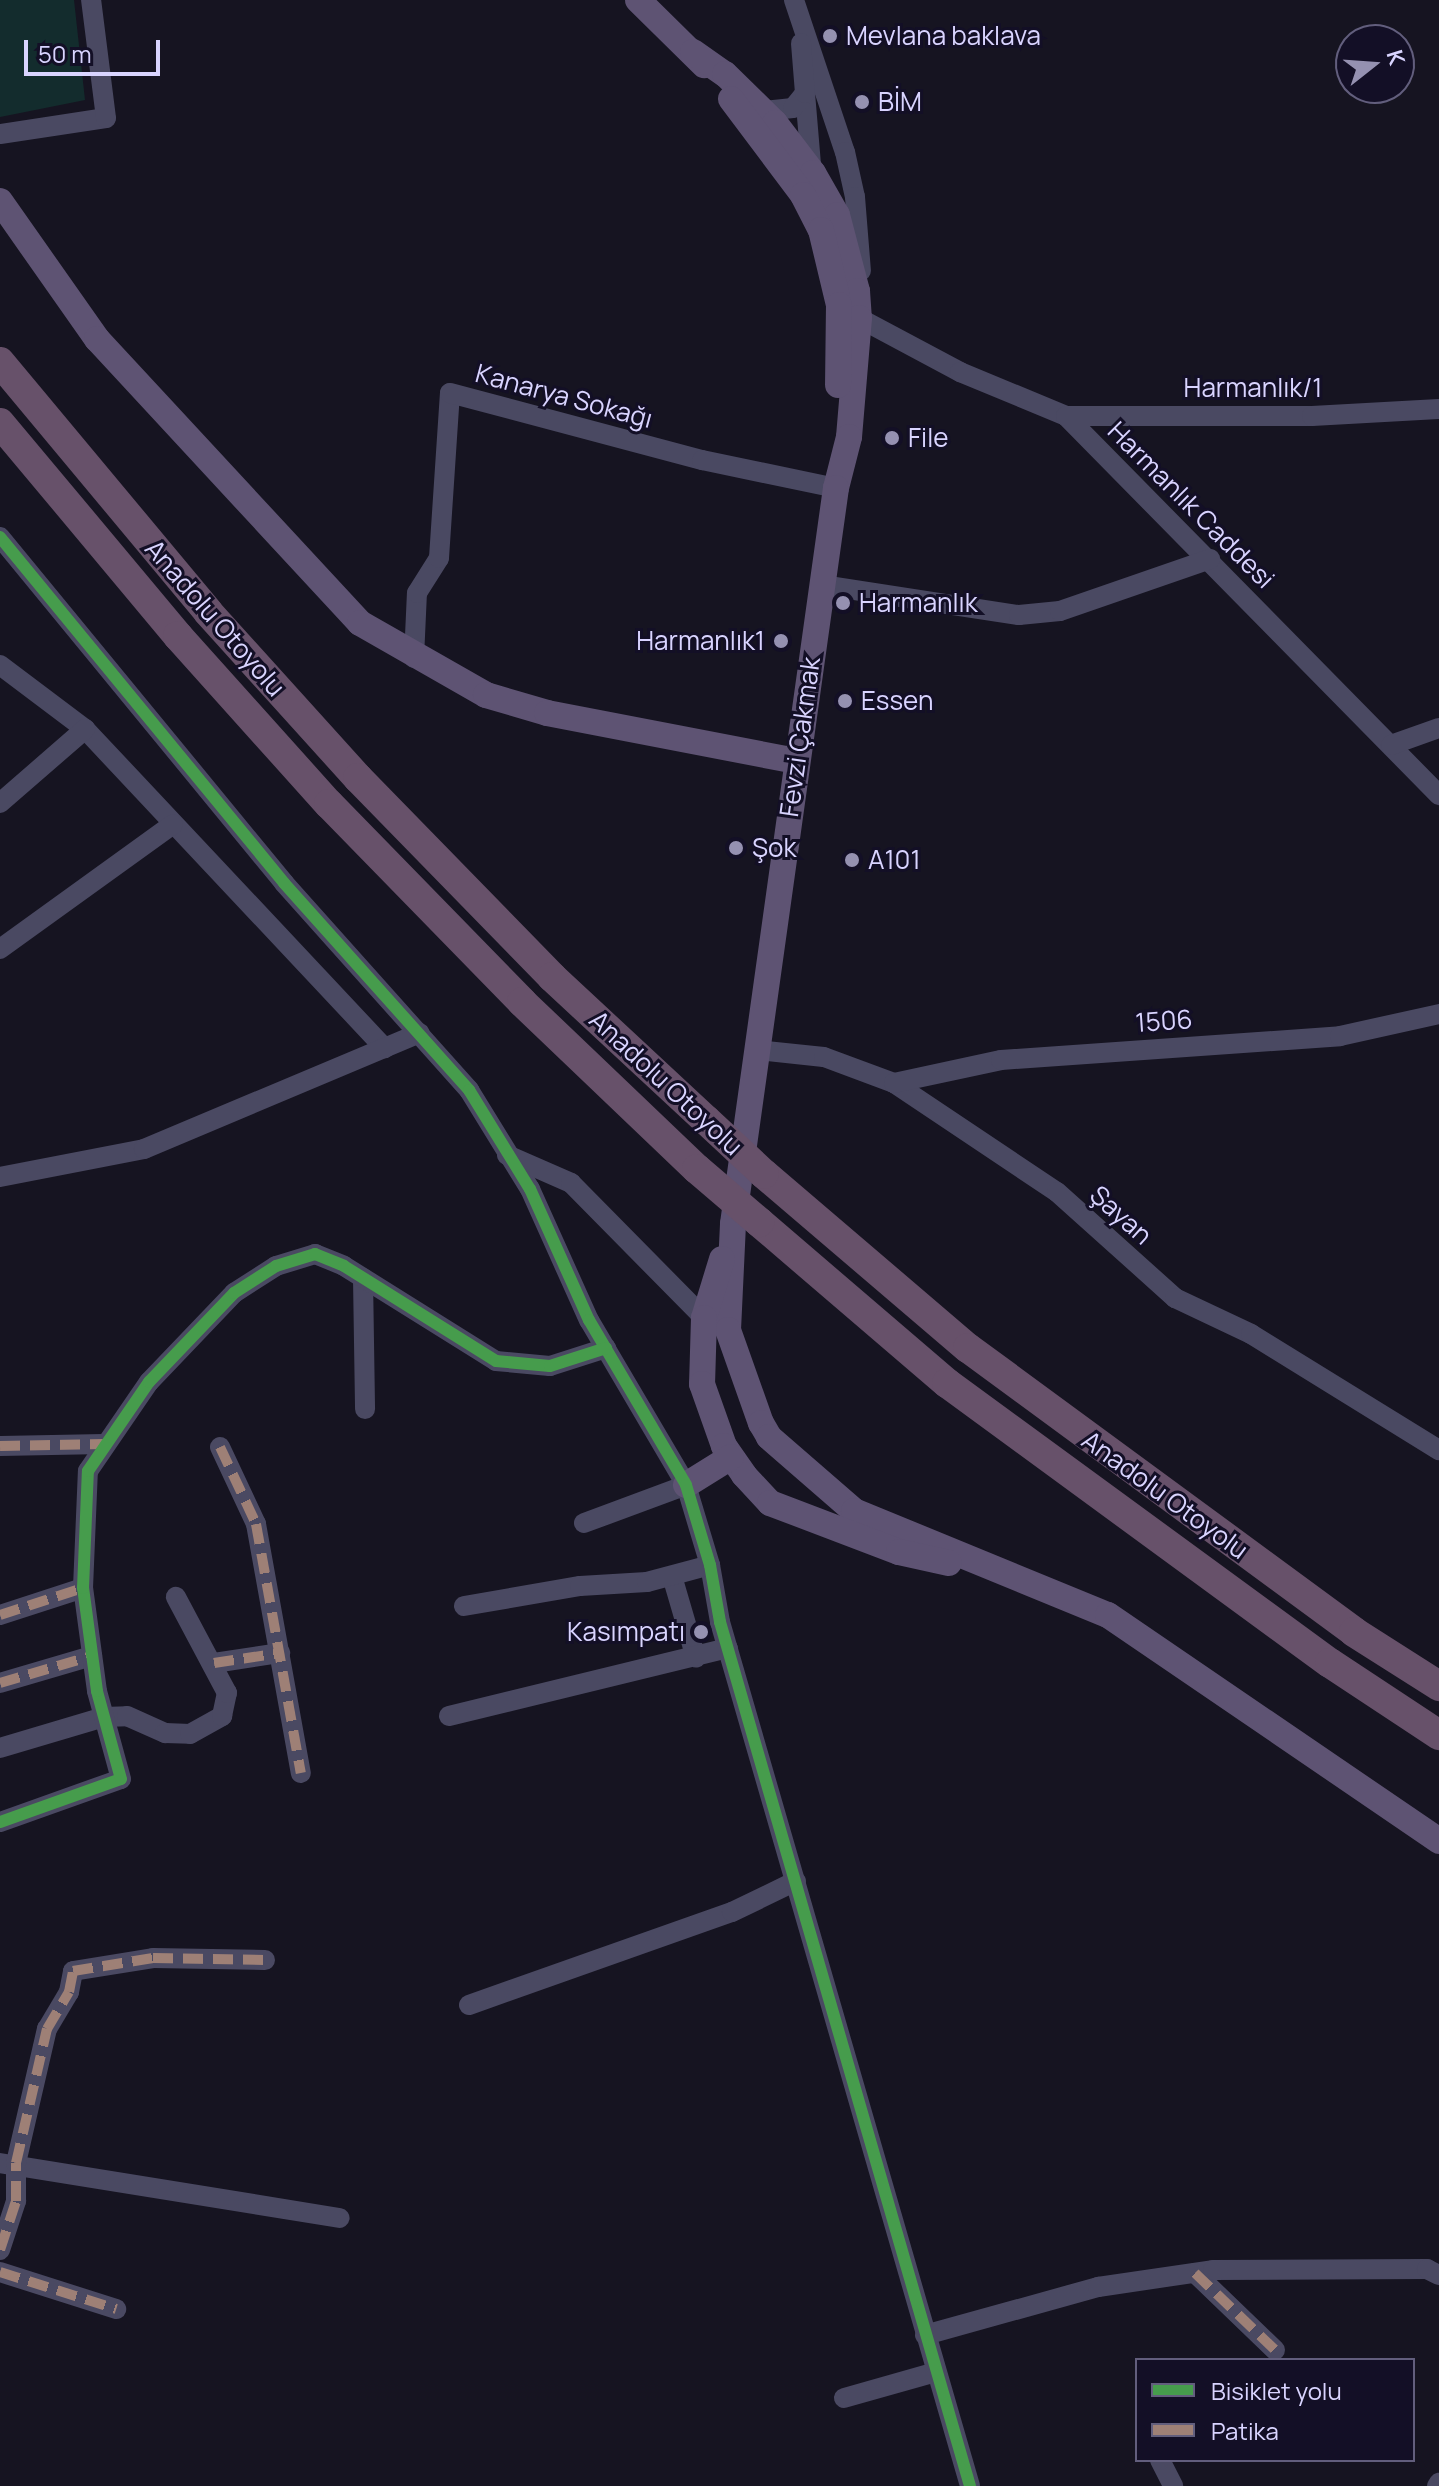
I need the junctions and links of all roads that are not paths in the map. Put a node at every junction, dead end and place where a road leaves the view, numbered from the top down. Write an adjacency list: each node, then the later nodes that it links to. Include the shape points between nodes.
1 (91, 0): 7 (street, via 106,118)
2 (638, 0): 4 (main road)
3 (793, 0): 5 (street); 8 (street)
4 (693, 52): 6 (main road); 9 (main road)
5 (805, 93): 6 (street, via 793,108); 10 (street)
6 (764, 111): 10 (main road)
7 (0, 134)
8 (841, 139): 10 (street, via 834,160); 13 (street, via 855,197 861,275)
9 (784, 169): 10 (street); 12 (main road)
10 (813, 173): 12 (street); 13 (main road, via 837,215)
11 (0, 201): 23 (main road, via 111,355 360,623)
12 (810, 209): 19 (main road, via 835,275 839,305)
13 (857, 291): 14 (main road)
14 (859, 318): 17 (street, Harmanlık Caddesi, via 960,372); 19 (main road, via 849,437)
15 (0, 362): 67 (highway, Anadolu Otoyolu, bridge, via 208,612 358,778 552,977 764,1174 968,1348 1354,1632)
16 (1439, 409): 17 (street, Harmanlık/1, via 1312,416)
17 (1066, 416): 21 (street, Harmanlık Caddesi)
18 (0, 423): 40 (highway, Anadolu Otoyolu, bridge, via 178,636 329,804)
19 (836, 488): 22 (main road, Fevzi Çakmak); 23 (street, Kanarya Sokağı, via 702,460 450,393 439,558 417,593)
20 (0, 537): 34 (street, via 284,883)
21 (1210, 559): 22 (street, via 1060,611 1019,615); 27 (street, Harmanlık Caddesi)
22 (822, 585): 28 (main road, Fevzi Çakmak)
23 (414, 658): 28 (main road, via 486,695 547,713)
24 (0, 665): 26 (street)
25 (1439, 728): 27 (street)
26 (85, 729): 30 (street); 31 (street)
27 (1391, 745): 29 (street, Harmanlık Caddesi)
28 (796, 761): 36 (main road, Fevzi Çakmak)
29 (1439, 795)
30 (0, 803)
31 (173, 824): 32 (street); 35 (street)
32 (0, 949)
33 (1439, 1014): 37 (street, 1506, via 1340,1036 1001,1060)
34 (420, 1033): 35 (street); 38 (street, via 469,1090)
35 (385, 1048): 39 (street, via 144,1149)
36 (757, 1050): 37 (street, Şayan, via 824,1057); 40 (main road, Fevzi Çakmak)
37 (894, 1083): 50 (street, Şayan, via 1057,1192 1175,1298 1251,1334)
38 (507, 1155): 42 (street, via 571,1183); 43 (street, via 530,1189 550,1243)
39 (0, 1177)
40 (746, 1223): 42 (main road); 46 (main road, via 728,1330); 70 (highway, Anadolu Otoyolu, via 947,1383 1330,1663)
41 (363, 1278): 43 (street, via 496,1361 550,1366); 44 (street); 47 (street, via 315,1254 265,1272 195,1330)
42 (704, 1318): 45 (main road, via 702,1384)
43 (606, 1348): 52 (street)
44 (365, 1409)
45 (714, 1424): 46 (main road, via 742,1419); 51 (main road)
46 (765, 1430): 51 (main road, via 767,1456); 56 (main road, via 854,1511)
47 (104, 1444): 48 (street); 57 (street, via 88,1471 83,1498)
48 (0, 1446)
49 (220, 1447): 62 (street, via 256,1524)
50 (1439, 1450)
51 (738, 1466): 52 (main road); 56 (main road, via 770,1503 899,1552)
52 (686, 1485): 53 (street); 54 (street)
53 (584, 1523)
54 (710, 1565): 55 (street); 61 (street)
55 (672, 1576): 59 (street); 64 (street)
56 (1031, 1582): 74 (main road, via 1108,1615)
57 (83, 1588): 60 (street); 63 (street)
58 (176, 1597): 65 (street)
59 (464, 1606)
60 (0, 1615)
61 (728, 1648): 64 (street); 75 (street)
62 (280, 1653): 65 (street); 72 (street)
63 (92, 1656): 66 (street); 69 (street)
64 (696, 1658): 68 (street)
65 (214, 1663): 69 (street, via 227,1693 222,1716 190,1734 165,1733 127,1716)
66 (0, 1683)
67 (1439, 1686)
68 (449, 1716)
69 (104, 1717): 71 (street); 73 (street, via 121,1779)
70 (1439, 1735)
71 (0, 1748)
72 (301, 1773)
73 (0, 1822)
74 (1439, 1841)
75 (796, 1881): 77 (street, via 732,1912); 85 (street)
76 (265, 1960): 78 (street, via 153,1958 73,1971 69,1992 47,2029)
77 (469, 2005)
78 (8, 2163): 79 (street); 80 (street, via 16,2201)
79 (340, 2218)
80 (0, 2250)
81 (0, 2272): 84 (street)
82 (1195, 2273): 83 (street, via 1307,2267 1427,2269); 85 (street, via 1098,2287); 86 (street)
83 (1439, 2275)
84 (116, 2309)
85 (925, 2335): 87 (street)
86 (1275, 2350)
87 (936, 2372): 88 (street); 90 (street)
88 (844, 2398)
89 (1161, 2462): 91 (street)
90 (970, 2486)
91 (1173, 2486)

